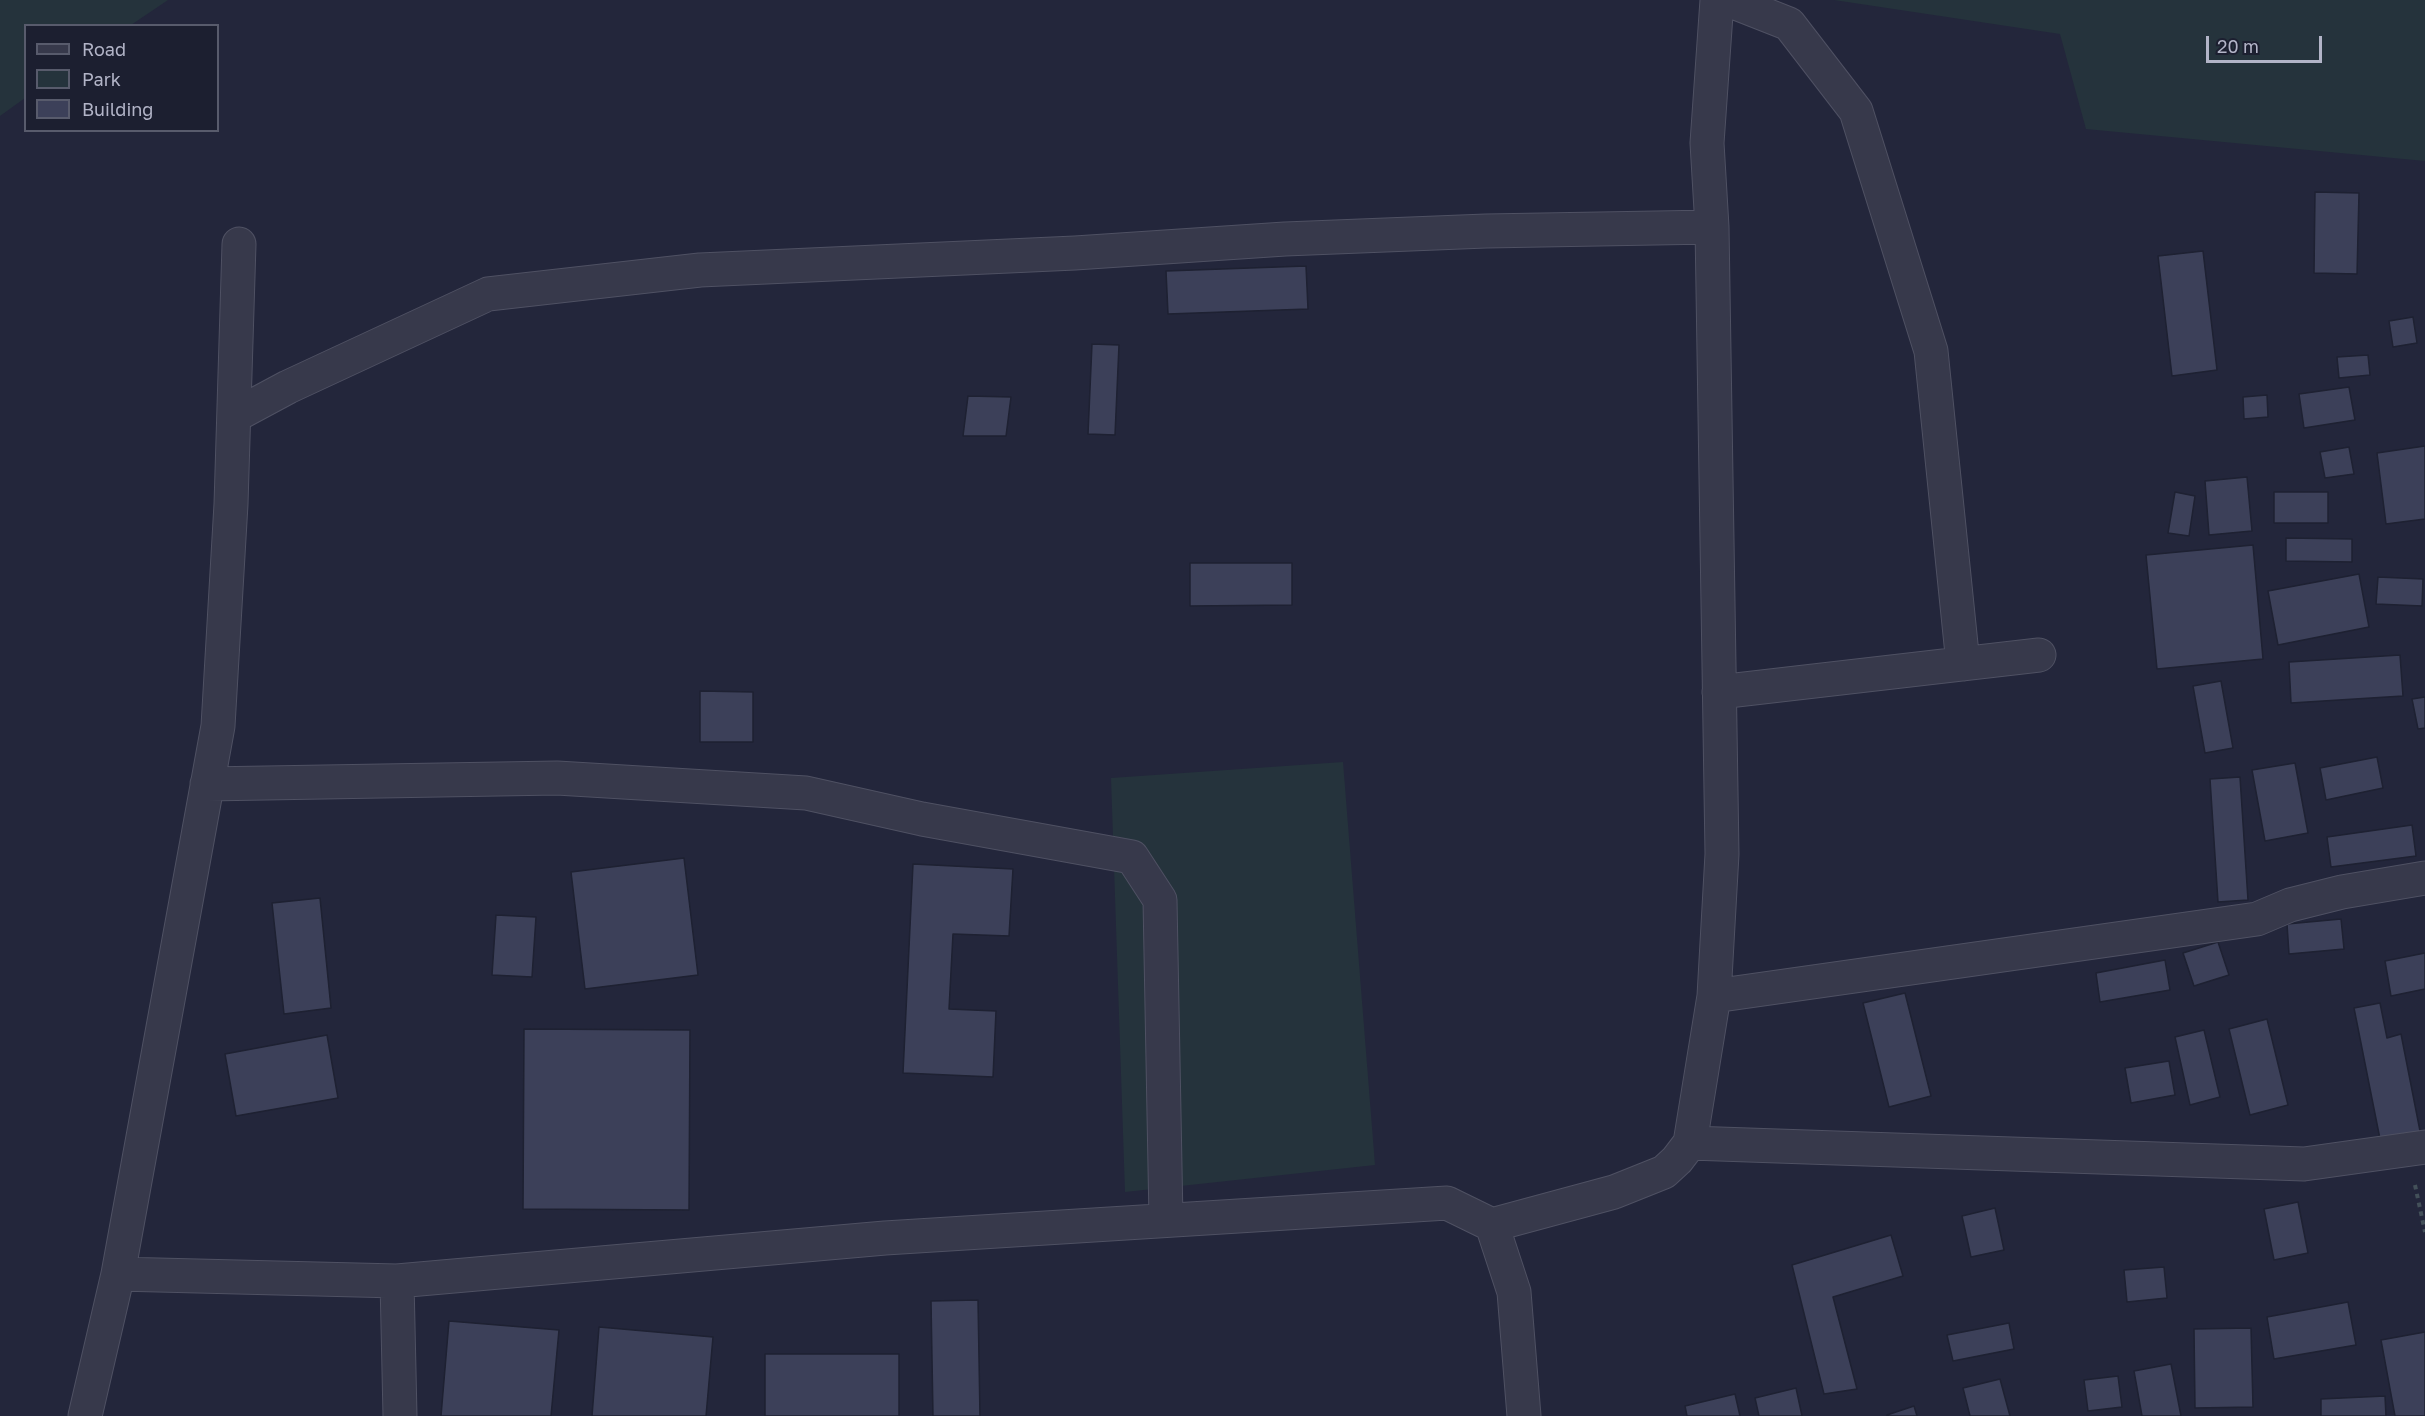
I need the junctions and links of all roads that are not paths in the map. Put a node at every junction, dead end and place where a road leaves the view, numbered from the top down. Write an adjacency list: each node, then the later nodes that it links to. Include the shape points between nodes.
1 (1717, 0): 3 (street, via 1707,143)
2 (1728, 0): 7 (street, via 1789,24 1856,111 1931,351)
3 (1712, 227): 5 (street, via 1285,239 700,270 488,294); 8 (street)
4 (239, 244): 5 (street)
5 (234, 416): 9 (street, via 218,726)
6 (2039, 655): 7 (street)
7 (1963, 664): 8 (street)
8 (1719, 692): 11 (street, via 1722,854)
9 (207, 784): 14 (street, via 557,777 806,793 922,819 1132,857 1160,900); 16 (street)
10 (2425, 878): 11 (street, via 2342,892 2290,905 2257,919)
11 (1714, 996): 12 (street)
12 (1690, 1143): 13 (street, via 2304,1164); 15 (street, via 1664,1172 1614,1192)
13 (2416, 1148)
14 (1166, 1220): 15 (street, via 1447,1203); 17 (street, via 885,1238)
15 (1492, 1225): 20 (street, via 1514,1292)
16 (118, 1274): 17 (street); 18 (street)
17 (397, 1281): 19 (street)
18 (85, 1416)
19 (400, 1416)
20 (1524, 1416)

